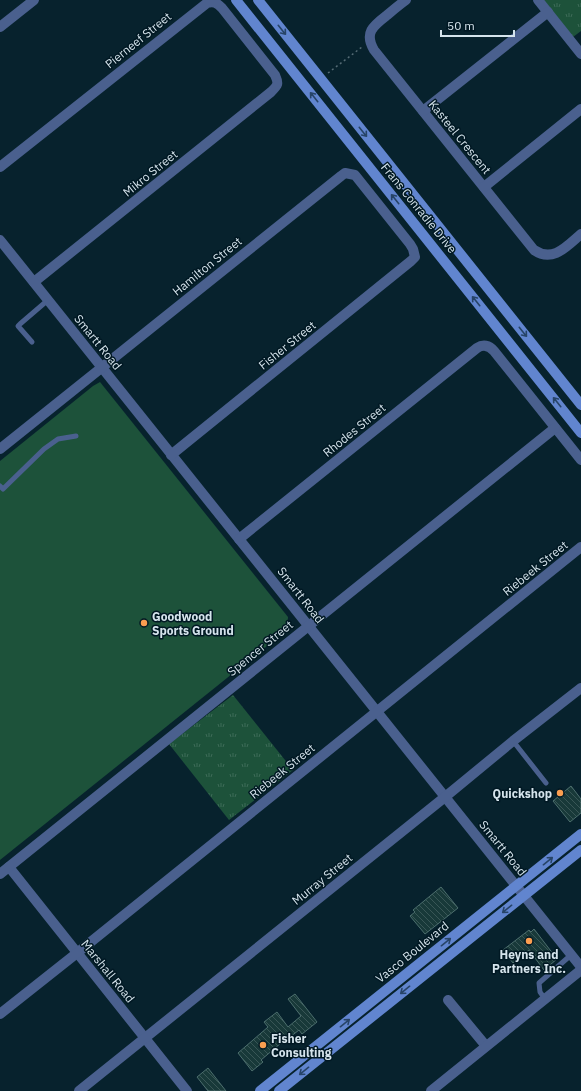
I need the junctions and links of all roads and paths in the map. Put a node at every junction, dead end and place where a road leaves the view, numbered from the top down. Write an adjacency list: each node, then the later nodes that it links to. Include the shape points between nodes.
1 (34, 0): 7 (street)
2 (236, 0): 25 (main road, Frans Conradie Drive, one-way to 2)
3 (258, 0): 23 (main road, Frans Conradie Drive, one-way to 23)
4 (406, 0): 8 (street, via 373,27)
5 (538, 0): 6 (street)
6 (548, 12): 9 (street); 13 (street)
7 (0, 27)
8 (370, 42): 10 (path); 13 (street, Kasteel Crescent)
9 (581, 54)
10 (328, 73)
11 (278, 82): 14 (street, Pierneef Street, via 222,8 217,3 207,3); 19 (street, Mikro Street, via 272,92)
12 (581, 109): 15 (street)
13 (423, 111): 15 (street, Kasteel Crescent)
14 (0, 167)
15 (484, 187): 16 (street, Kasteel Crescent, via 538,252 546,255 556,253)
16 (581, 234)
17 (0, 240): 19 (street, Smartt Road)
18 (415, 254): 22 (street, Hamilton Street, via 410,244 355,175 345,173); 28 (street, Fisher Street, via 412,261)
19 (34, 282): 20 (street, Smartt Road)
20 (48, 300): 21 (lane, via 18,326); 22 (street, Smartt Road)
21 (32, 342)
22 (102, 367): 27 (street, Hamilton Street); 28 (street, Smartt Road)
23 (581, 405)
24 (555, 428): 29 (street); 31 (street, Rhodes Street, via 494,351 486,346 477,348); 33 (street, Spencer Street)
25 (581, 433)
26 (76, 436): 30 (lane, via 58,439)
27 (0, 449)
28 (171, 455): 31 (street, Smartt Road)
29 (581, 460)
30 (1, 489)
31 (239, 539): 33 (street, Smartt Road)
32 (581, 548): 35 (street, Riebeek Street)
33 (308, 626): 35 (street, Smartt Road); 41 (street, Spencer Street)
34 (581, 688): 36 (street, Murray Street)
35 (377, 711): 38 (street, Smartt Road); 45 (street, Riebeek Street)
36 (513, 741): 37 (lane); 38 (street, Murray Street)
37 (546, 783)
38 (445, 797): 43 (street, Smartt Road); 51 (street, Murray Street)
39 (581, 834): 43 (main road, Vasco Boulevard, one-way to 39)
40 (581, 850): 44 (main road)
41 (9, 867): 42 (street, Spencer Street); 45 (street, Marshall Road)
42 (0, 874)
43 (516, 886): 44 (street, Smartt Road); 55 (main road, Vasco Boulevard, one-way to 43)
44 (524, 895): 46 (street, Smartt Road); 56 (main road, one-way to 56)
45 (77, 954): 50 (street, Riebeek Street); 51 (street, Marshall Road)
46 (571, 955): 47 (street, Smartt Road); 48 (lane, via 539,983 540,992)
47 (581, 969): 48 (street)
48 (545, 999): 52 (street)
49 (448, 1000): 52 (street)
50 (0, 1014)
51 (145, 1038): 53 (street, Murray Street); 54 (street, Marshall Road)
52 (486, 1046): 57 (street)
53 (79, 1091)
54 (188, 1091)
55 (260, 1091)
56 (279, 1091)
57 (431, 1091)

